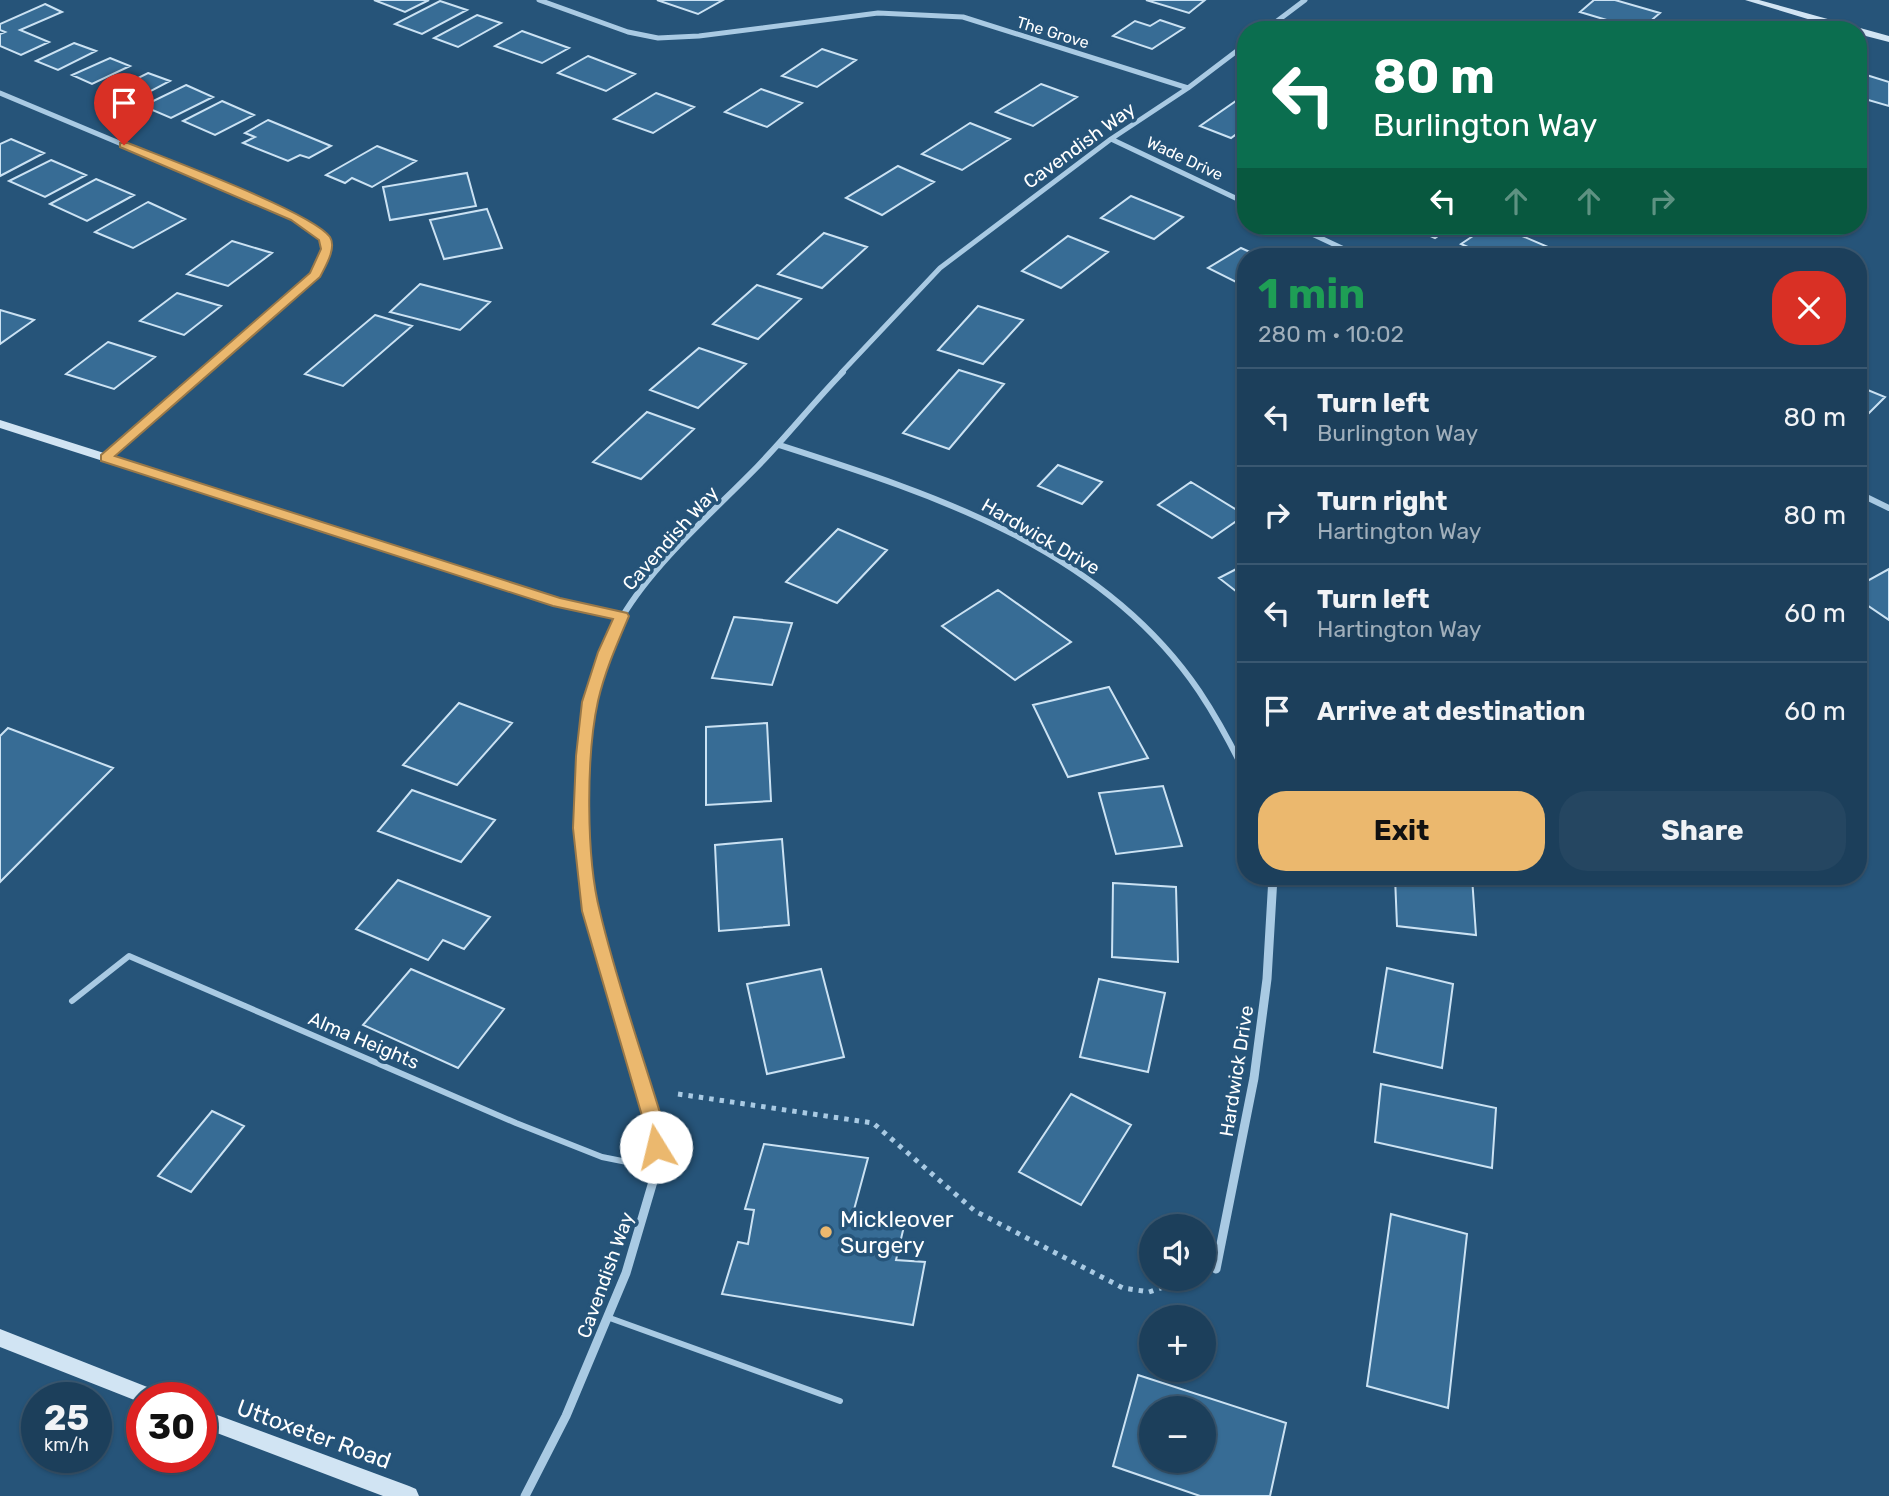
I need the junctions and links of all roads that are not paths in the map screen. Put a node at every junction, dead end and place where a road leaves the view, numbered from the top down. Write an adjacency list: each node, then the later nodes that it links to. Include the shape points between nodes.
1 (539, 0): 9 (street, The Grove, via 658,38 877,13 963,16)
2 (1305, 0): 4 (street)
3 (1749, 0): 5 (street)
4 (1277, 21)
5 (1825, 21)
6 (1867, 33): 7 (street)
7 (1889, 39)
8 (1237, 51): 9 (street, Cavendish Way)
9 (1188, 88): 11 (street, Cavendish Way)
10 (0, 93): 17 (street, via 296,217 325,239 327,249 315,275)
11 (1111, 139): 12 (street, Wade Drive); 16 (street, Cavendish Way, via 940,268)
12 (1237, 199)
13 (1314, 235): 14 (street)
14 (1342, 248)
15 (0, 424): 17 (street)
16 (779, 445): 20 (street, Cavendish Way, via 665,561); 21 (street, Hardwick Drive, via 970,512 1060,561 1157,637 1210,706)
17 (105, 458): 20 (street, via 558,602)
18 (1867, 498): 19 (street)
19 (1889, 508)
20 (622, 616): 24 (street, Cavendish Way, via 590,702 582,828 590,911 654,1126)
21 (1237, 758)
22 (1273, 885): 25 (street, Hardwick Drive, via 1254,1078)
23 (72, 1001): 24 (lane, Alma Heights, via 129,956 516,1124 602,1157)
24 (657, 1168): 26 (street, Cavendish Way, via 626,1273)
25 (1216, 1269)
26 (607, 1317): 29 (lane); 32 (street, Cavendish Way, via 566,1416)
27 (0, 1338): 28 (street)
28 (126, 1387)
29 (840, 1401)
30 (217, 1424): 31 (street, Uttoxeter Road)
31 (409, 1496)
32 (525, 1496)

